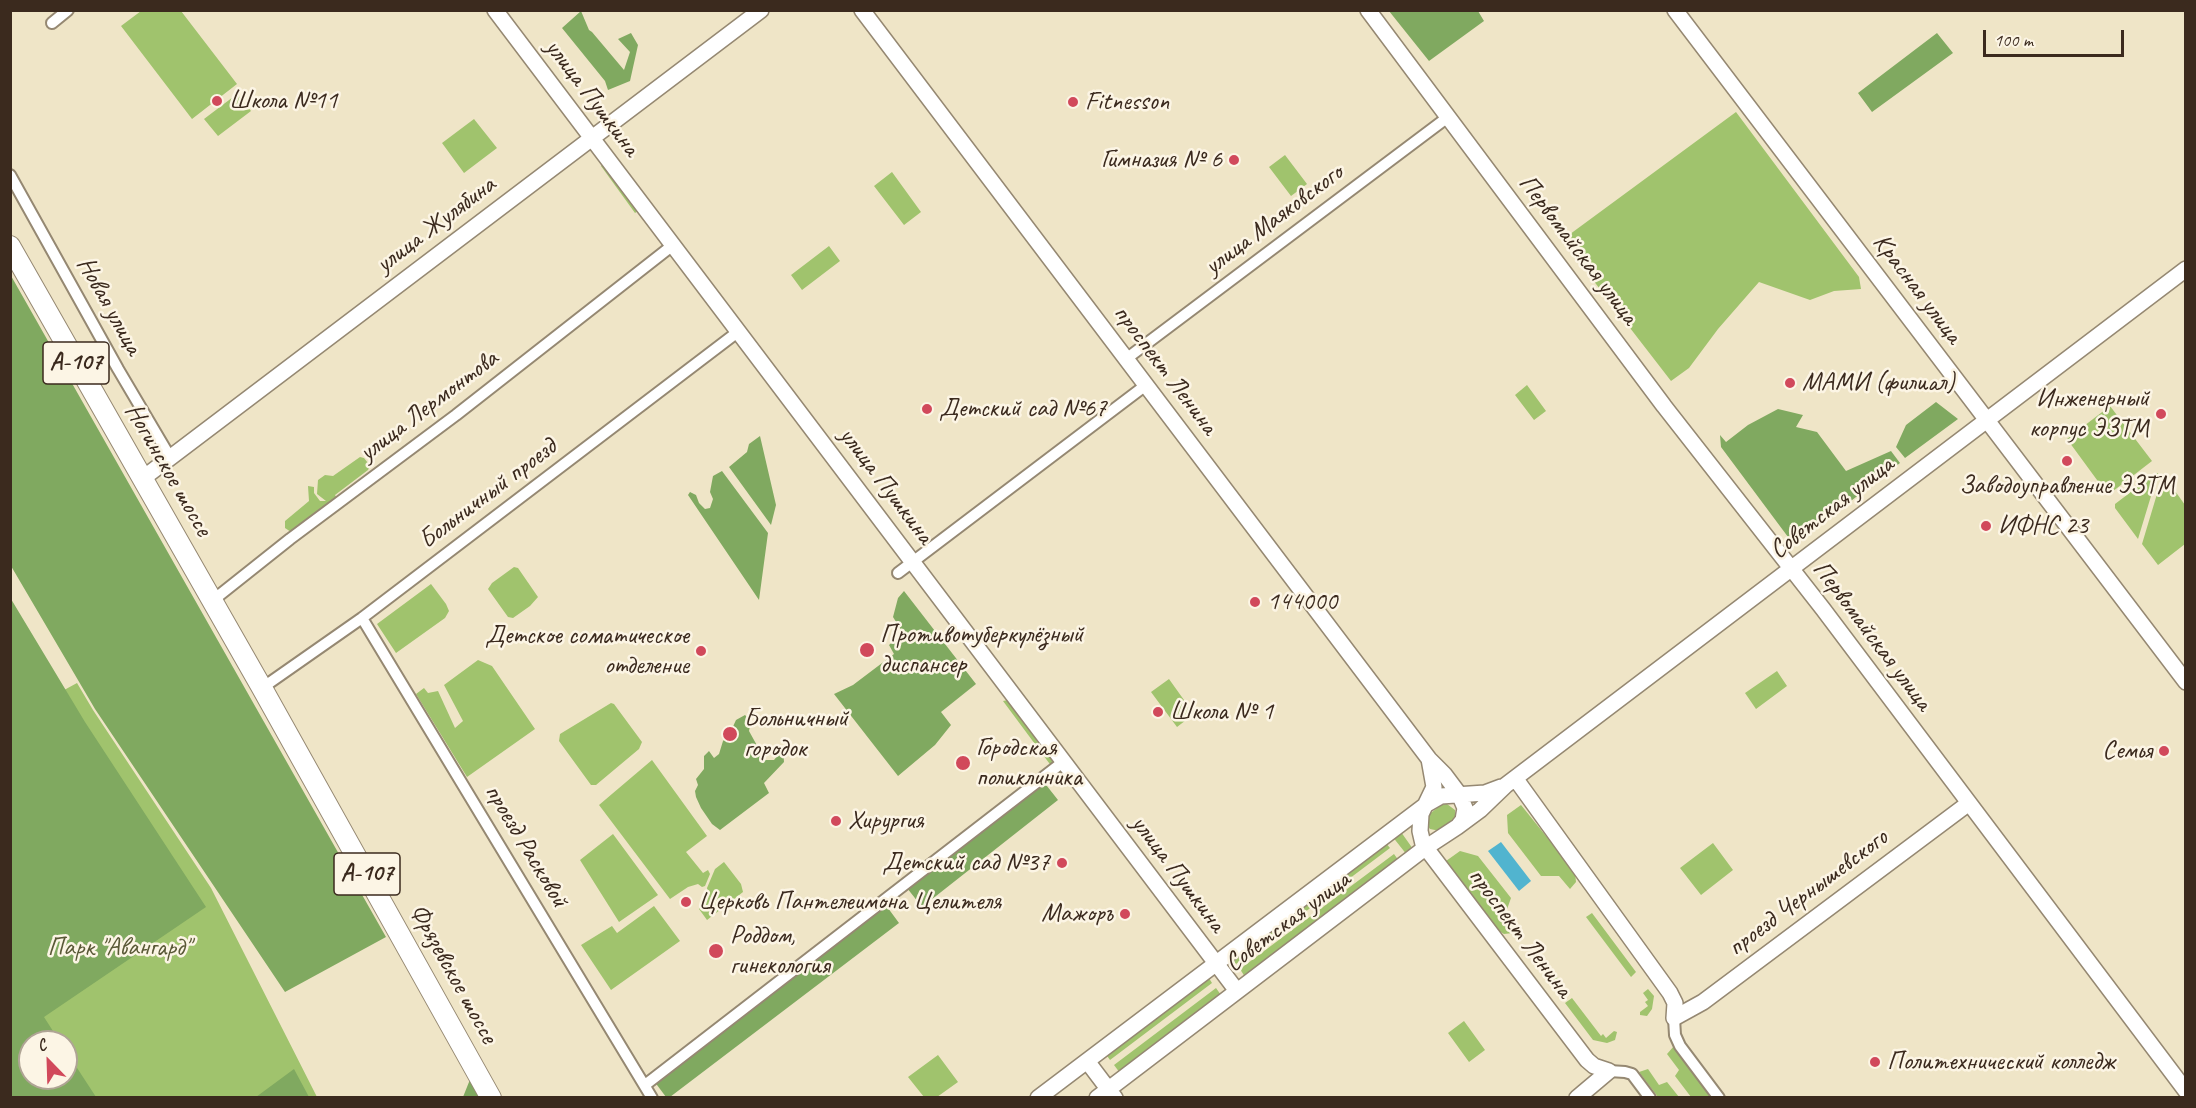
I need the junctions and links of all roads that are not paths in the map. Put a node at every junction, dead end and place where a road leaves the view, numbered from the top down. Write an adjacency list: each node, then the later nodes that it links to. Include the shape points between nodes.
1 (68, 10): 7 (street)
2 (495, 10): 9 (main road, улица Пушкина)
3 (761, 10): 9 (main road, улица Жулябина)
4 (862, 10): 15 (main road, проспект Ленина)
5 (1368, 10): 8 (main road, Первомайская улица)
6 (1675, 10): 17 (main road, Красная улица)
7 (52, 22)
8 (1448, 117): 15 (street, улица Маяковского); 21 (main road, Первомайская улица)
9 (592, 138): 11 (main road, улица Пушкина); 18 (main road, улица Жулябина)
10 (10, 175): 18 (street, Новая улица)
11 (673, 245): 14 (main road, улица Пушкина); 23 (street, улица Лермонтова)
12 (10, 246): 19 (highway, Ногинское шоссе / А-107)
13 (2186, 269): 17 (main road, Советская улица)
14 (739, 331): 20 (main road, улица Пушкина); 24 (street, Больничный проезд)
15 (1126, 359): 16 (main road, проспект Ленина)
16 (1146, 385): 20 (street); 27 (main road, проспект Ленина)
17 (1986, 420): 21 (main road, Советская улица); 25 (main road, Красная улица)
18 (170, 457): 19 (main road, улица Жулябина)
19 (142, 479): 23 (highway, Ногинское шоссе / А-107)
20 (913, 561): 22 (street); 28 (main road, улица Пушкина)
21 (1791, 570): 29 (main road, Советская улица); 31 (main road, Первомайская улица)
22 (898, 573)
23 (212, 601): 26 (highway, Ногинское шоссе / А-107)
24 (362, 618): 26 (street, Больничный проезд); 42 (street, проезд Расковой)
25 (2186, 682)
26 (262, 688): 45 (highway, Фрязевское шоссе / А-107)
27 (1429, 759): 30 (main road, проспект Ленина); 32 (main road, проспект Ленина, via 1434,788)
28 (1062, 762): 37 (main road, улица Пушкина); 42 (street)
29 (1510, 782): 30 (main road, Советская улица, via 1485,793); 34 (main road, Советская улица); 39 (main road, via 1670,993 1675,1003)
30 (1459, 794): 32 (main road, via 1441,796); 34 (main road, via 1466,808)
31 (1969, 803): 39 (main road, проезд Чернышевского, via 1703,1002); 43 (main road, Первомайская улица)
32 (1427, 804): 33 (main road, проспект Ленина); 37 (main road, Советская улица)
33 (1420, 823): 35 (main road, via 1425,832); 36 (main road, проспект Ленина)
34 (1457, 827): 35 (main road, Советская улица)
35 (1440, 838): 36 (main road, Советская улица)
36 (1425, 848): 38 (main road, Советская улица); 41 (main road, проспект Ленина, via 1587,1060)
37 (1215, 963): 38 (main road, улица Пушкина); 40 (main road, Советская улица)
38 (1237, 991): 44 (main road, Советская улица)
39 (1674, 1018): 50 (street, via 1680,1046)
40 (1087, 1061): 44 (main road); 47 (main road, Советская улица)
41 (1609, 1071): 48 (main road); 49 (street, проспект Ленина, via 1632,1074)
42 (645, 1085): 46 (street, проезд Расковой)
43 (2186, 1091)
44 (1107, 1095)
45 (491, 1098)
46 (652, 1098)
47 (1038, 1098)
48 (1577, 1098)
49 (1650, 1098)
50 (1719, 1098)

